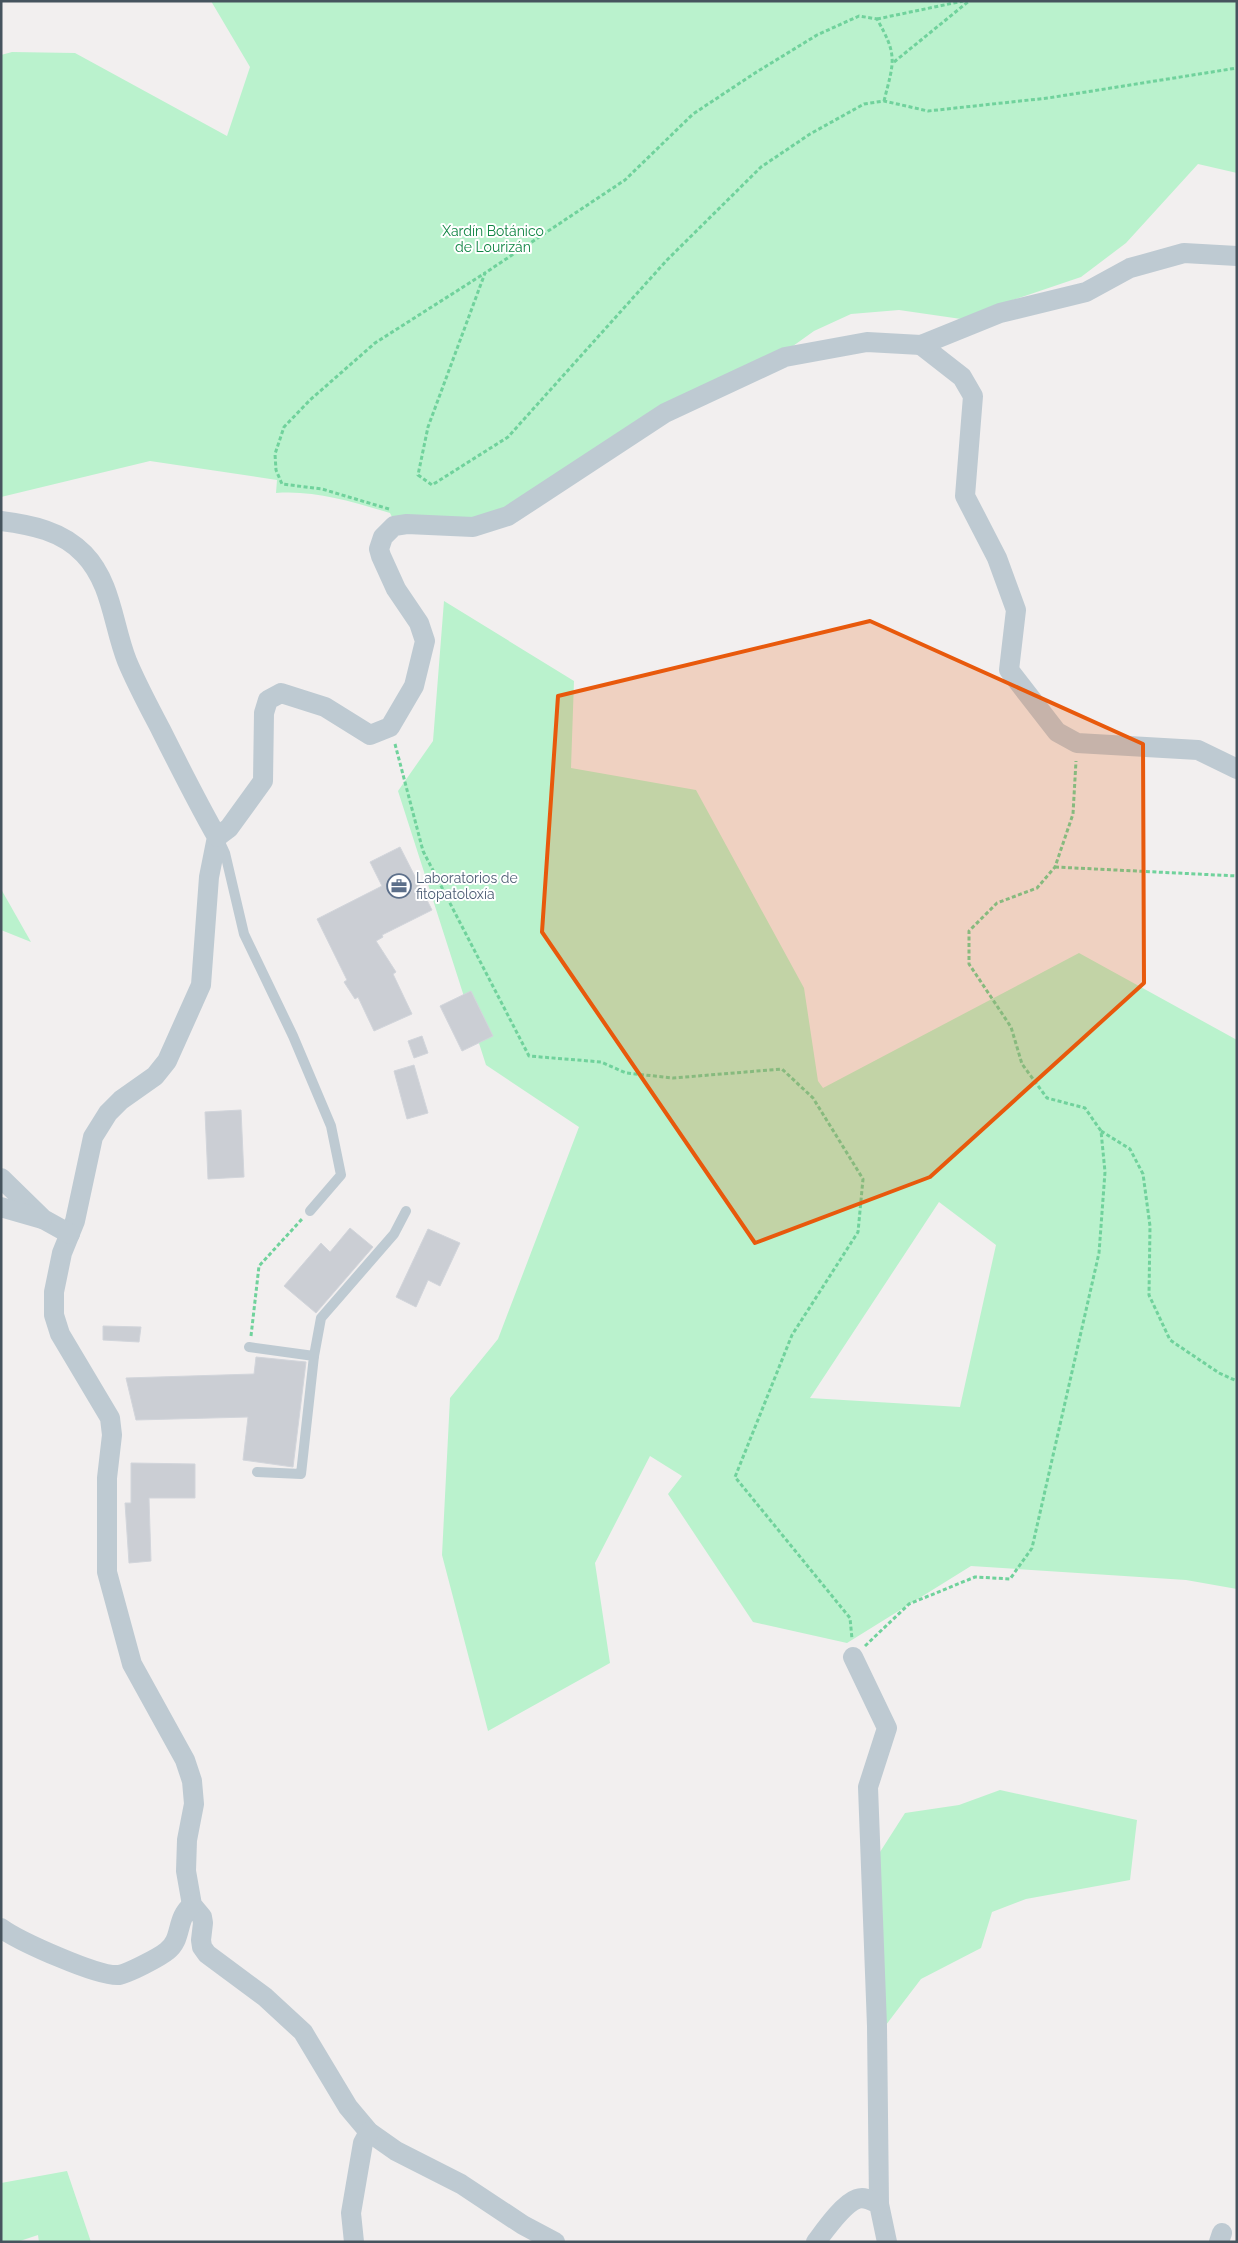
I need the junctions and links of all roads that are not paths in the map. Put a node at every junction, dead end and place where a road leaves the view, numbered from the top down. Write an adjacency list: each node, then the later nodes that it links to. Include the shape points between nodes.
1 (1237, 256): 2 (street, via 1184,253 1130,268 1086,292 1000,313)
2 (921, 345): 4 (street, via 962,377 973,396 965,496 997,558 1016,610 1008,670 1057,732 1077,742 1198,750); 5 (street, via 867,342 786,357 665,413 508,516 473,527 394,526 383,537 379,549 396,589 419,623 425,641 414,686 390,727 370,735 325,708 281,693 268,700 264,713 263,781 229,828)
3 (1, 521): 5 (street, via 55,533 73,544 98,572 127,661)
4 (1237, 769)
5 (217, 837): 8 (lane, via 225,853 244,934 293,1036 331,1126 340,1175); 11 (street, via 209,877 201,985 167,1061 155,1076 108,1113 94,1137)
6 (1, 1178): 10 (street)
7 (1, 1207): 10 (street)
8 (310, 1211)
9 (406, 1211): 13 (lane, via 394,1234 321,1318)
10 (44, 1219): 11 (street)
11 (70, 1234): 16 (street, via 62,1253 54,1292 54,1315 60,1334 110,1418 106,1572 132,1664 185,1760 192,1781 194,1804 185,1854)
12 (250, 1347): 13 (lane)
13 (314, 1356): 14 (lane, via 301,1474)
14 (257, 1472)
15 (853, 1657): 19 (street, via 887,1728 868,1787 877,2026)
16 (192, 1905): 17 (street, via 184,1913 173,1945 167,1951 119,1975 104,1974 34,1946); 18 (street, via 202,1916 201,1940 207,1954 265,1997 303,2032 348,2107)
17 (1, 1928)
18 (369, 2132): 20 (street, via 351,2213); 21 (street, via 396,2151 461,2184 522,2225)
19 (879, 2204): 22 (street, via 867,2198 856,2199); 23 (street)
20 (354, 2242)
21 (555, 2242)
22 (816, 2242)
23 (887, 2242)

